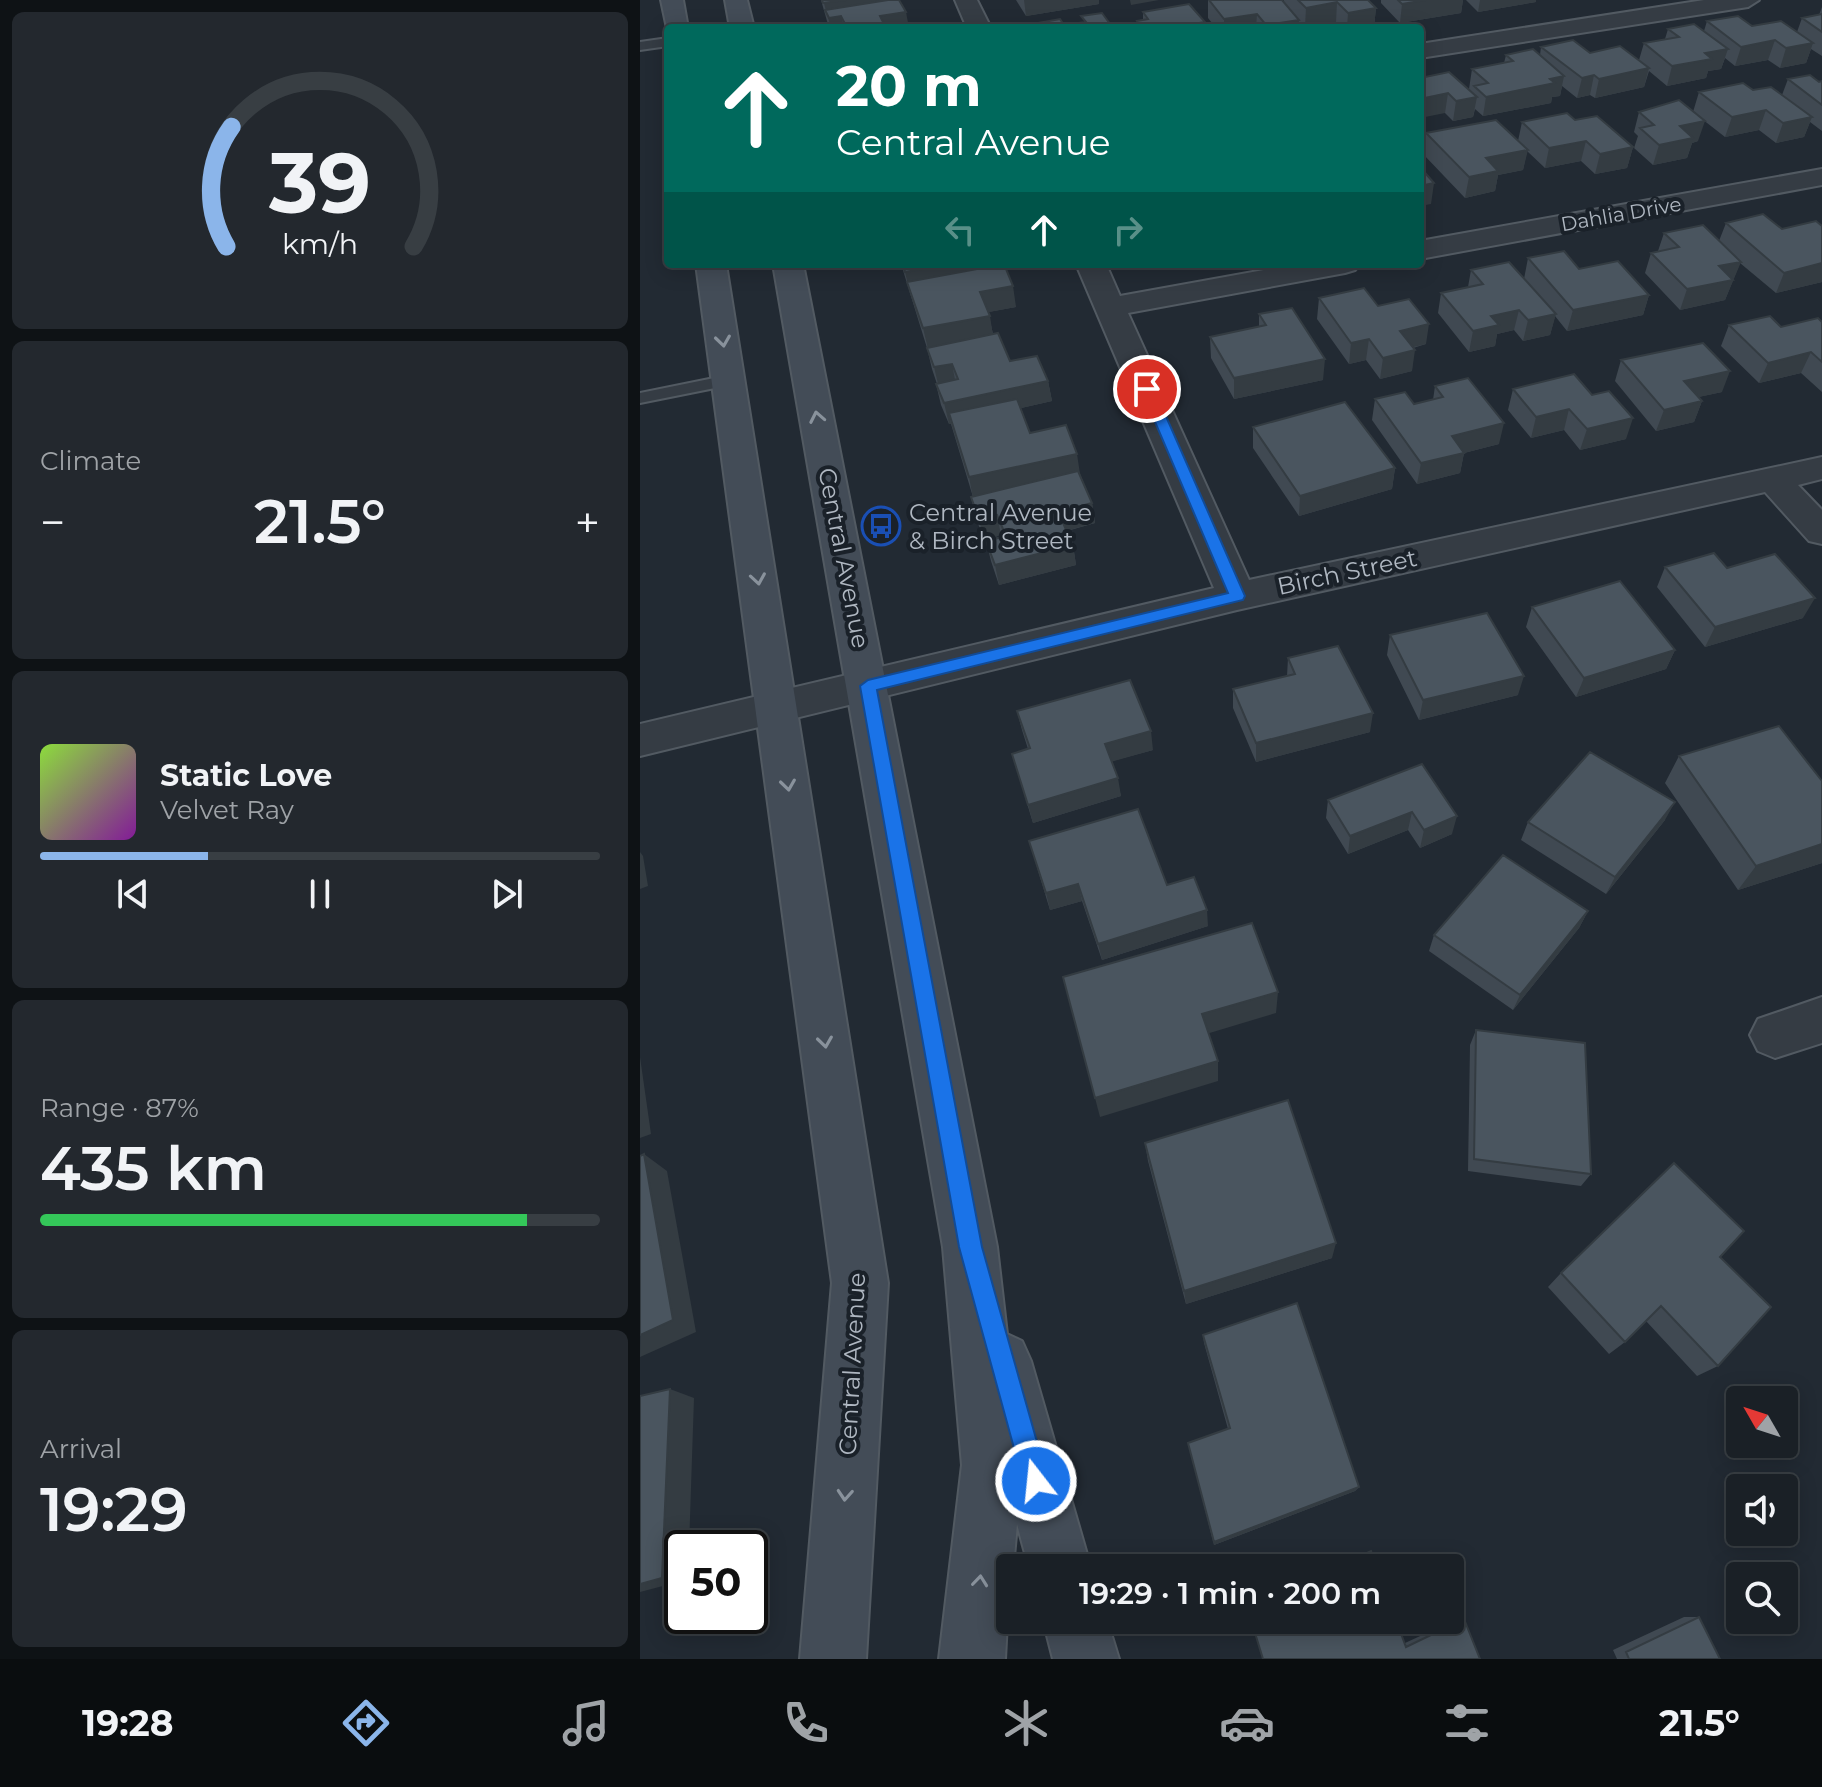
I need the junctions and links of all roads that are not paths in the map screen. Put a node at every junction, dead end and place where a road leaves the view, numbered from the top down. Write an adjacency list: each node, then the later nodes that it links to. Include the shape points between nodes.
1 (672, 0): 5 (main road)
2 (736, 0): 6 (main road)
3 (966, 0): 7 (street)
4 (1748, 0): 10 (street)
5 (675, 24)
6 (741, 24)
7 (977, 24)
8 (664, 43): 9 (lane)
9 (640, 46)
10 (1424, 50)
11 (1822, 177): 12 (street, Dahlia Drive)
12 (1424, 249)
13 (712, 268): 18 (main road, Central Avenue, one-way to 18)
14 (789, 268): 24 (main road, Central Avenue, one-way to 14)
15 (1093, 268): 17 (street)
16 (1323, 268): 17 (street)
17 (1112, 307): 23 (street)
18 (729, 380): 19 (lane); 25 (main road, Central Avenue, one-way to 25)
19 (640, 398)
20 (1822, 468): 21 (street, Birch Street)
21 (1774, 480): 22 (street); 23 (street, Birch Street)
22 (1822, 532)
23 (1237, 596): 24 (street, Birch Street)
24 (868, 686): 25 (street, Birch Street); 29 (main road, Central Avenue)
25 (777, 708): 26 (street, Birch Street); 32 (main road, Central Avenue, one-way to 32, via 860,1283)
26 (640, 740)
27 (1822, 1020): 28 (street)
28 (1775, 1035)
29 (970, 1247): 30 (main road); 33 (main road, Central Avenue, one-way to 29, via 992,1465)
30 (1056, 1554)
31 (1079, 1634): 34 (main road)
32 (833, 1659)
33 (972, 1659)
34 (1086, 1659)

